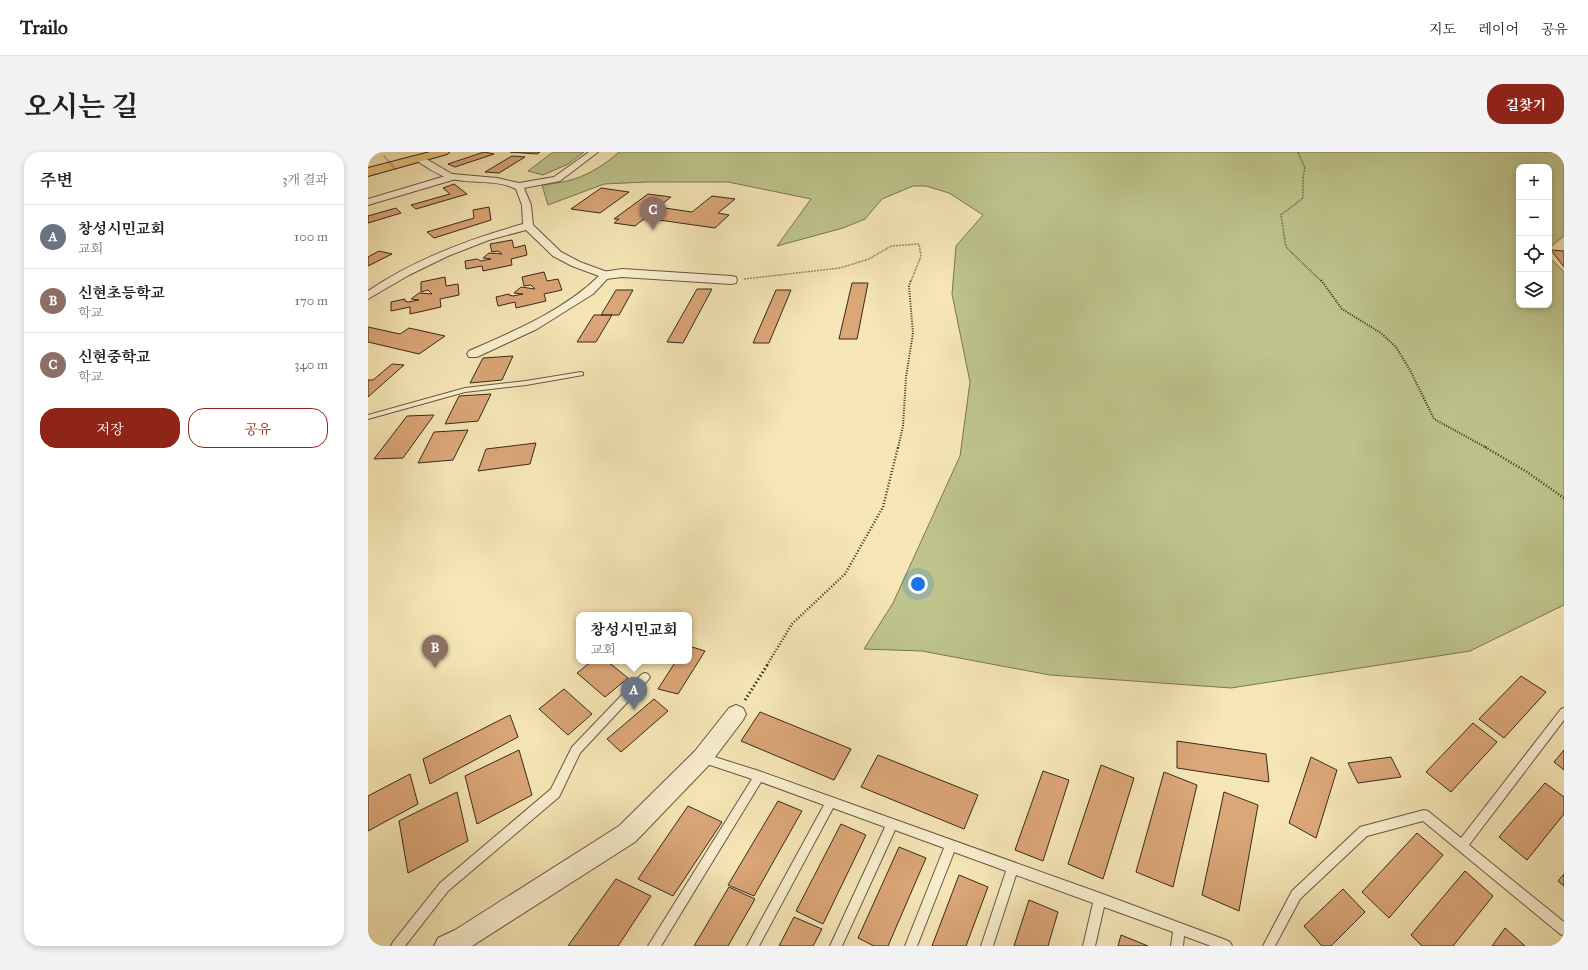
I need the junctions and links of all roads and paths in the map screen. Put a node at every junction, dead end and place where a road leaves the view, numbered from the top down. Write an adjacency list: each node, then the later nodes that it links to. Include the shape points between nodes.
1 (431, 152): 7 (main road)
2 (438, 152): 7 (main road)
3 (443, 152): 6 (main road)
4 (594, 152): 9 (street, via 557,179)
5 (1298, 152): 18 (path, via 1305,168 1303,198 1281,215 1286,247 1320,279 1342,309 1381,333 1396,347 1434,419 1476,441)
6 (420, 159): 7 (main road); 8 (street)
7 (369, 169)
8 (452, 177): 9 (street, via 486,179); 10 (street)
9 (518, 186): 11 (street, via 522,191 529,217)
10 (368, 202)
11 (528, 226): 12 (street, via 557,254); 14 (street, via 503,232 432,258)
12 (606, 275): 13 (street, via 622,273); 15 (street, via 589,292 533,327)
13 (731, 280): 21 (path, via 840,268 869,259 891,246 919,244 922,256 909,286 913,333 906,377 903,426 883,507 845,574 792,624)
14 (368, 296)
15 (473, 354)
16 (581, 374): 17 (lane, via 465,390)
17 (368, 417)
18 (1564, 498)
19 (645, 677): 32 (lane, via 576,750 555,793 444,886)
20 (1564, 712): 27 (lane)
21 (736, 714): 22 (street)
22 (702, 758): 23 (lane); 33 (street, via 627,834 463,938)
23 (759, 776): 24 (lane); 34 (lane)
24 (831, 802): 25 (lane); 35 (lane)
25 (892, 824): 26 (lane); 36 (lane)
26 (951, 845): 28 (lane); 37 (lane)
27 (1462, 846): 31 (lane); 42 (lane, via 1424,815 1364,831 1296,895)
28 (1013, 868): 29 (lane); 38 (lane)
29 (1100, 899): 30 (lane); 39 (lane)
30 (1179, 928): 40 (lane); 41 (lane)
31 (1564, 930)
32 (397, 946)
33 (446, 946)
34 (654, 946)
35 (753, 946)
36 (836, 946)
37 (911, 946)
38 (987, 946)
39 (1089, 946)
40 (1177, 946)
41 (1226, 946)
42 (1269, 946)

